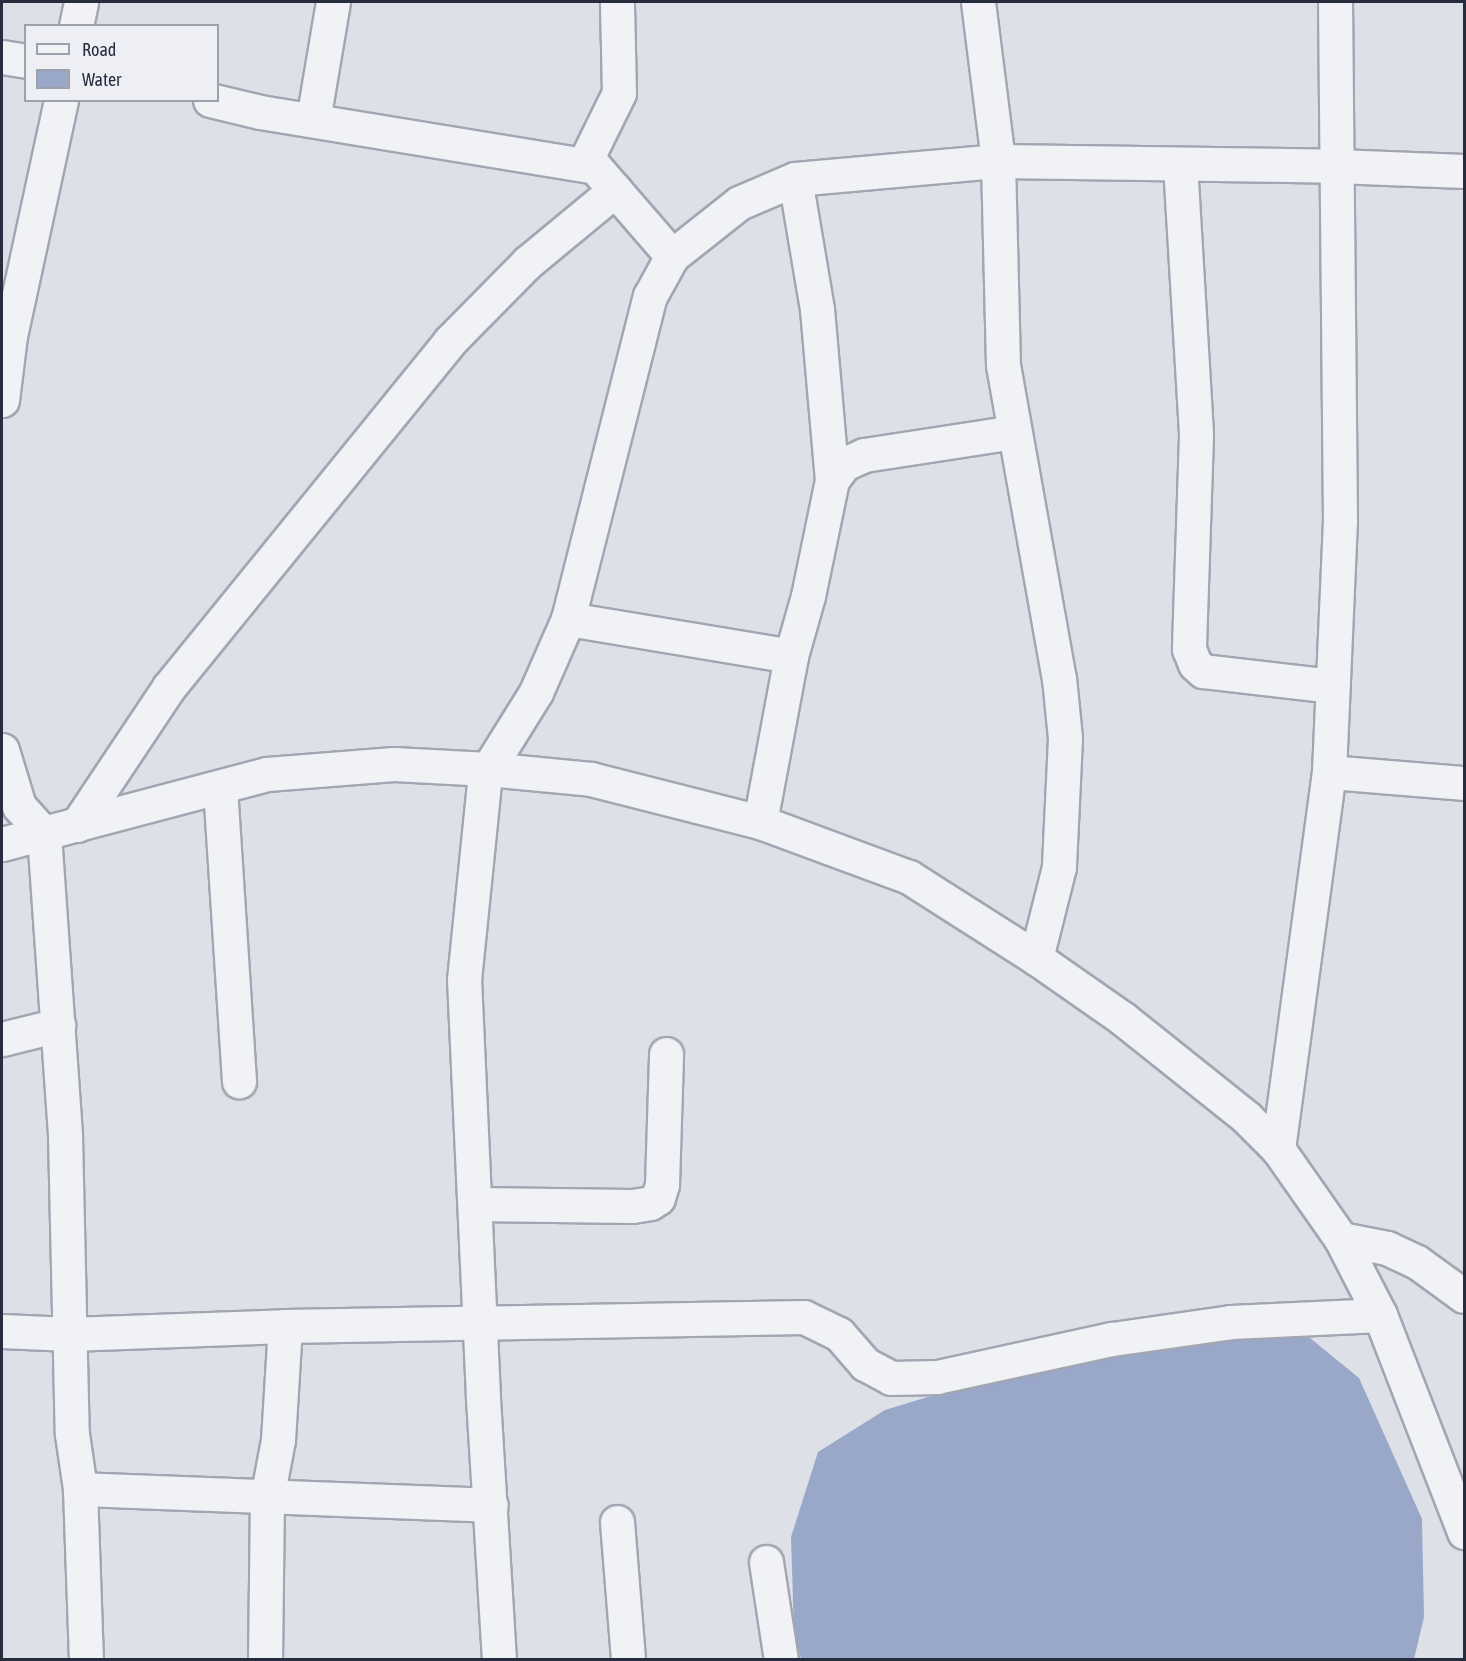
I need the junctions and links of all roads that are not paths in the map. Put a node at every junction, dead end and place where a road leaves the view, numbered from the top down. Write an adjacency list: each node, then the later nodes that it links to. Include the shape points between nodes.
1 (81, 2): 6 (street)
2 (333, 2): 11 (street)
3 (617, 2): 13 (street, via 619,93)
4 (978, 2): 12 (street)
5 (1335, 2): 15 (street)
6 (76, 24)
7 (2, 57): 8 (street)
8 (24, 61)
9 (61, 102): 20 (street, via 10,336)
10 (219, 102): 11 (street)
11 (313, 120): 13 (street)
12 (998, 161): 14 (street); 17 (street); 21 (street, via 1003,366)
13 (584, 164): 18 (street, via 595,167)
14 (1180, 164): 15 (street); 25 (street, via 1196,435 1188,649 1194,664 1203,671)
15 (1336, 166): 16 (street); 25 (street, via 1340,522)
16 (1464, 171)
17 (795, 179): 19 (street, via 739,203); 22 (street, via 817,309)
18 (615, 190): 19 (street); 32 (street, via 528,262 450,341 169,687)
19 (672, 256): 23 (street, via 650,296)
20 (2, 400)
21 (1014, 432): 22 (street, via 864,455 844,464); 35 (street, via 1059,678 1065,738 1059,867)
22 (832, 480): 24 (street)
23 (568, 619): 24 (street); 27 (street, via 536,692)
24 (791, 656): 31 (street)
25 (1332, 686): 28 (street)
26 (2, 750): 33 (street, via 19,807)
27 (488, 769): 30 (street, via 394,764 267,774); 31 (street, via 591,779); 41 (street, via 464,980)
28 (1329, 772): 29 (street); 40 (street)
29 (1464, 783)
30 (220, 787): 32 (street); 39 (street)
31 (760, 822): 35 (street, via 909,877)
32 (76, 825): 33 (street)
33 (44, 834): 34 (street); 36 (street)
34 (2, 844)
35 (1036, 958): 40 (street, via 1122,1018 1246,1117)
36 (58, 1025): 37 (street); 48 (street)
37 (2, 1040)
38 (666, 1054): 41 (street, via 662,1184 658,1198 632,1206)
39 (239, 1081)
40 (1278, 1149): 42 (street)
41 (475, 1204): 45 (street)
42 (1341, 1239): 43 (street, via 1387,1248); 44 (street)
43 (1462, 1283)
44 (1380, 1315): 45 (street, via 1231,1322 1112,1339 937,1377 891,1378 866,1364 839,1334 804,1317); 53 (street)
45 (481, 1323): 46 (street); 51 (street)
46 (285, 1326): 48 (street); 50 (street, via 278,1440)
47 (2, 1331): 48 (street)
48 (70, 1334): 49 (street, via 72,1434)
49 (80, 1489): 50 (street); 55 (street)
50 (267, 1498): 51 (street); 56 (street)
51 (491, 1505): 57 (street)
52 (617, 1522): 58 (street)
53 (1464, 1532)
54 (766, 1562): 59 (street)
55 (86, 1659)
56 (265, 1659)
57 (499, 1659)
58 (628, 1659)
59 (781, 1659)

